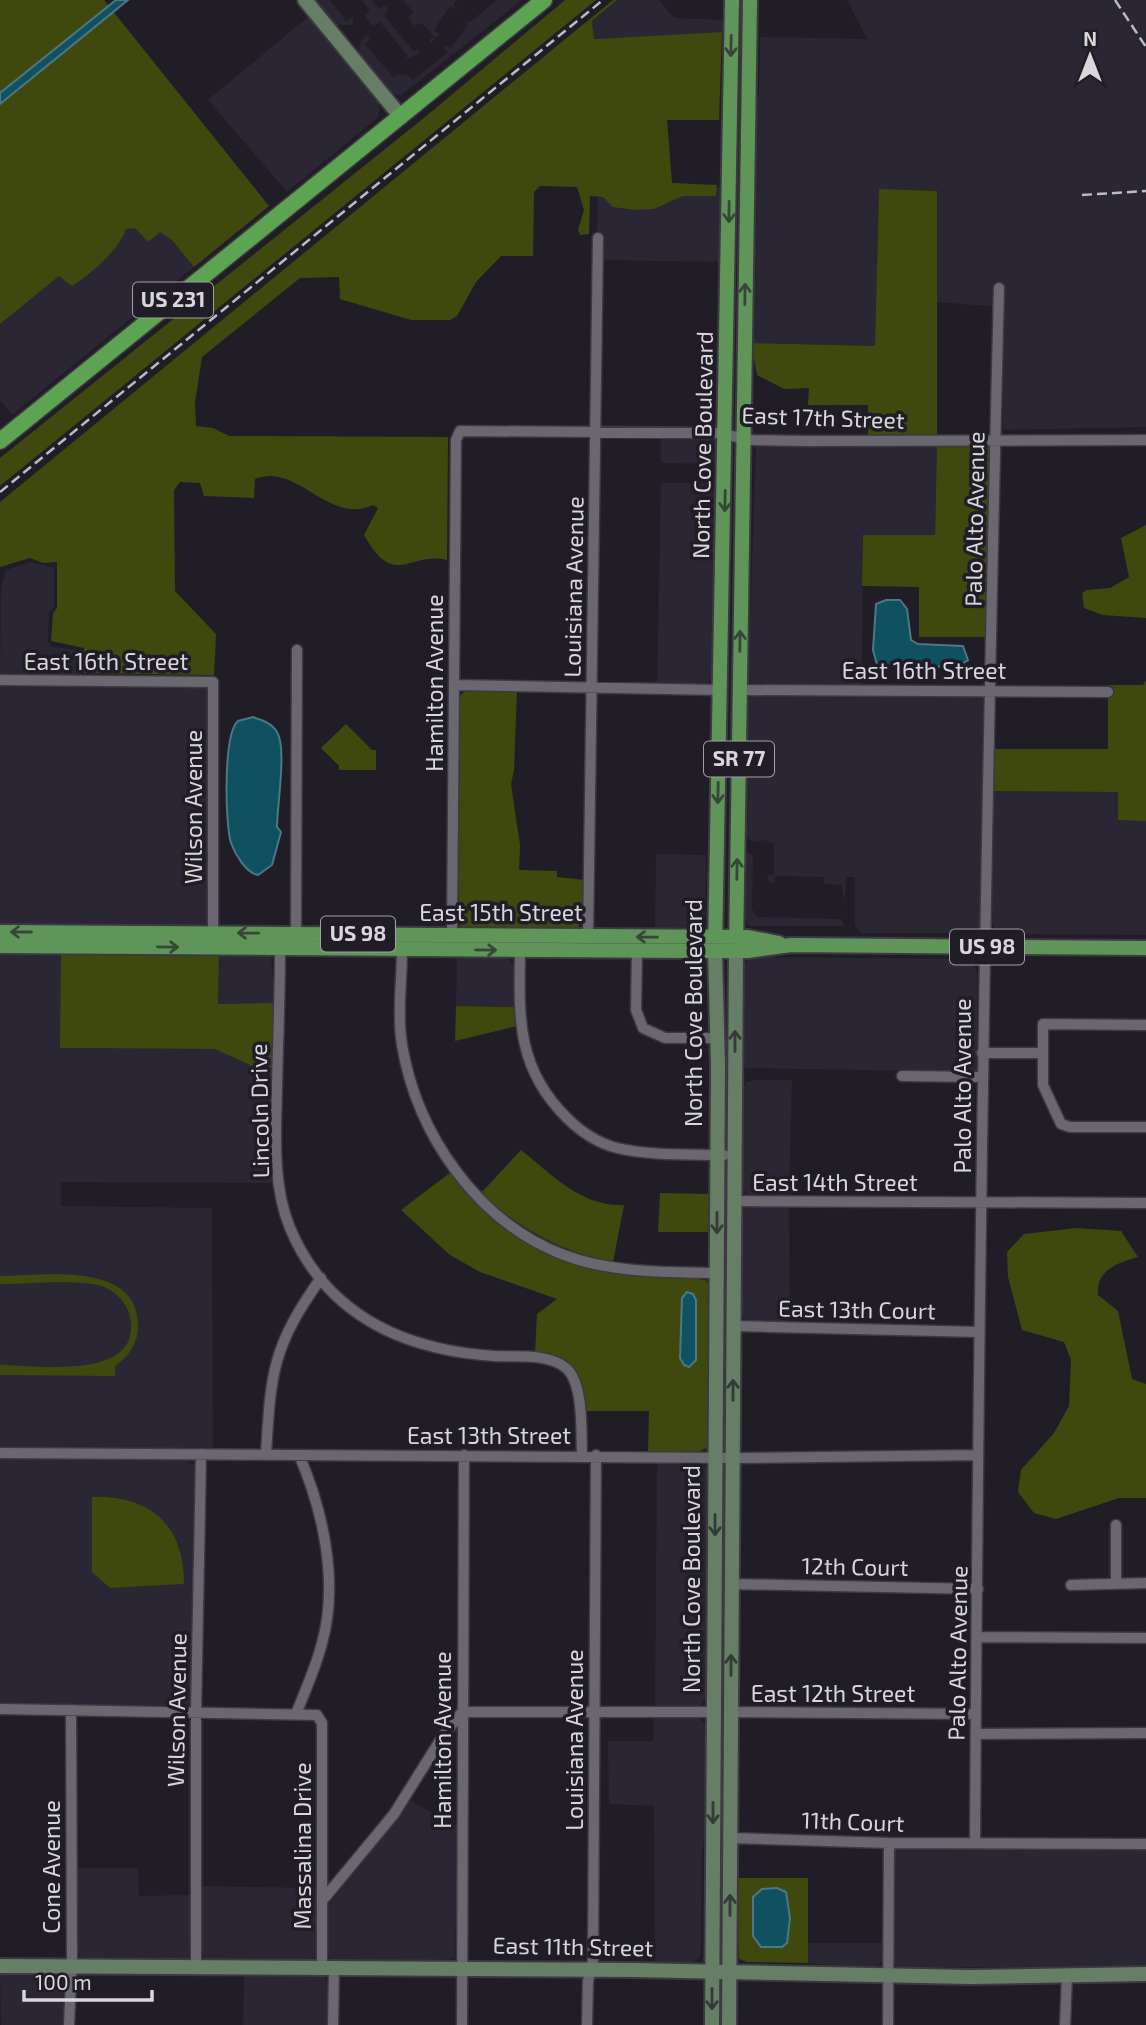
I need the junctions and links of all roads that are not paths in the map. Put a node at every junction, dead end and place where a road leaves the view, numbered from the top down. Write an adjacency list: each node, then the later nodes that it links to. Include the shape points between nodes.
1 (305, 0): 7 (main road)
2 (544, 0): 6 (highway, US 231)
3 (732, 0): 12 (main road, North Cove Boulevard / SR 77, one-way to 12)
4 (750, 0): 13 (main road, North Cove Boulevard / SR 77, one-way to 4)
5 (454, 75): 6 (highway, US 231)
6 (438, 88): 7 (highway, US 231)
7 (401, 117): 16 (highway, US 231)
8 (598, 238): 10 (street, Louisiana Avenue)
9 (999, 288): 14 (street, Palo Alto Avenue)
10 (594, 431): 11 (street, East 17th Street, via 464,429); 12 (street, East 17th Street); 21 (street, Louisiana Avenue)
11 (458, 433): 20 (street, Hamilton Avenue)
12 (726, 433): 13 (street, East 17th Street); 22 (main road, North Cove Boulevard / SR 77, one-way to 22)
13 (743, 438): 14 (street, East 17th Street); 23 (main road, North Cove Boulevard / SR 77, one-way to 13)
14 (995, 440): 15 (street, East 17th Street); 24 (street, Palo Alto Avenue)
15 (1146, 440)
16 (0, 441)
17 (297, 650): 30 (street)
18 (0, 680): 19 (street, East 16th Street)
19 (213, 682): 28 (street, Wilson Avenue)
20 (454, 685): 21 (street); 32 (street, Hamilton Avenue)
21 (592, 690): 22 (street); 34 (street, Louisiana Avenue)
22 (720, 690): 35 (main road, North Cove Boulevard / SR 77, one-way to 35)
23 (740, 690): 24 (street, East 16th Street); 36 (main road, North Cove Boulevard / SR 77, one-way to 23)
24 (992, 690): 25 (street, East 16th Street); 38 (street, Palo Alto Avenue)
25 (1108, 691)
26 (0, 932): 27 (main road, East 15th Street / US 98, one-way to 26)
27 (51, 939): 28 (main road, East 15th Street / US 98); 37 (main road, East 15th Street / US 98)
28 (213, 940): 29 (main road, East 15th Street / US 98)
29 (279, 941): 30 (main road, East 15th Street / US 98); 53 (street, Lincoln Drive, via 278,1176 289,1226)
30 (296, 941): 31 (main road, East 15th Street / US 98)
31 (402, 942): 32 (main road, East 15th Street / US 98); 52 (street, via 401,1028 415,1091 444,1155 486,1206 547,1247 580,1260 615,1267)
32 (452, 942): 33 (main road, East 15th Street / US 98)
33 (521, 943): 34 (main road, East 15th Street / US 98); 48 (street, via 523,1043 540,1087 562,1114 583,1132 617,1147)
34 (588, 943): 35 (main road, East 15th Street / US 98, one-way to 34); 40 (main road, East 15th Street / US 98)
35 (715, 944): 36 (main road, East 15th Street / US 98); 40 (main road, East 15th Street / US 98); 42 (main road, North Cove Boulevard / SR 77)
36 (736, 944): 38 (main road, East 15th Street / US 98); 49 (main road, North Cove Boulevard / SR 77, one-way to 36)
37 (0, 946)
38 (984, 947): 39 (main road, East 15th Street / US 98); 43 (street, Palo Alto Avenue)
39 (1146, 948)
40 (637, 951): 42 (street, via 636,1010 643,1028 664,1038)
41 (1146, 1025): 44 (street, via 1043,1024)
42 (717, 1038): 48 (main road, North Cove Boulevard / SR 77)
43 (982, 1053): 44 (street); 46 (street, Palo Alto Avenue)
44 (1042, 1053): 47 (street, via 1042,1085 1061,1124)
45 (902, 1076): 46 (street)
46 (982, 1077): 50 (street, Palo Alto Avenue)
47 (1146, 1127)
48 (721, 1155): 49 (main road, via 726,1188); 52 (main road, North Cove Boulevard, one-way to 52)
49 (734, 1201): 50 (street, East 14th Street); 54 (main road, North Cove Boulevard / SR 77)
50 (981, 1203): 51 (street, East 14th Street); 55 (street, Palo Alto Avenue)
51 (1146, 1203)
52 (716, 1273): 64 (main road, North Cove Boulevard)
53 (321, 1278): 58 (street, via 297,1313 274,1363); 61 (street, Lincoln Drive, via 379,1328 404,1340 467,1354 547,1359 566,1368 579,1397)
54 (734, 1326): 55 (street, East 13th Court); 65 (main road, North Cove Boulevard / SR 77, one-way to 54)
55 (979, 1332): 63 (street, Palo Alto Avenue)
56 (0, 1452): 57 (street, East 13th Street)
57 (201, 1454): 58 (street, East 13th Street); 76 (street, Wilson Avenue)
58 (266, 1454): 59 (street, East 13th Street)
59 (299, 1455): 60 (street, East 13th Street); 81 (street, via 326,1535 328,1604 323,1642)
60 (464, 1455): 61 (street, East 13th Street); 79 (street, Hamilton Avenue)
61 (582, 1455): 62 (street, East 13th Street)
62 (596, 1455): 64 (street, East 13th Street); 77 (street, Louisiana Avenue)
63 (978, 1455): 65 (street, East 13th Street); 71 (street, Palo Alto Avenue)
64 (715, 1457): 65 (street, East 13th Street); 80 (main road, North Cove Boulevard, one-way to 80)
65 (733, 1458): 69 (main road, North Cove Boulevard / SR 77)
66 (1116, 1525): 67 (street)
67 (1116, 1583): 68 (street); 70 (street)
68 (1146, 1583)
69 (732, 1584): 71 (street, 12th Court); 78 (main road, North Cove Boulevard / SR 77, one-way to 69)
70 (1071, 1585)
71 (978, 1589): 72 (street, Palo Alto Avenue)
72 (978, 1637): 73 (street); 82 (street, Palo Alto Avenue)
73 (1146, 1639)
74 (0, 1709): 75 (street)
75 (71, 1710): 76 (street); 91 (street, Cone Avenue)
76 (196, 1712): 81 (street); 92 (street, Wilson Avenue)
77 (594, 1712): 79 (street); 80 (street); 95 (street, Louisiana Avenue)
78 (731, 1712): 82 (street, East 12th Street); 85 (main road, North Cove Boulevard / SR 77)
79 (462, 1713): 89 (street, via 394,1814); 94 (street, Hamilton Avenue)
80 (714, 1713): 96 (main road, North Cove Boulevard, one-way to 96)
81 (296, 1714): 89 (street, Massalina Drive, via 317,1715 322,1723)
82 (976, 1714): 83 (street, Palo Alto Avenue)
83 (976, 1734): 84 (street); 87 (street, Palo Alto Avenue)
84 (1146, 1734)
85 (730, 1838): 86 (street, 11th Court); 97 (main road, North Cove Boulevard / SR 77, one-way to 85)
86 (889, 1843): 87 (street, 11th Court); 100 (street)
87 (975, 1843): 88 (street, 11th Court)
88 (1146, 1844)
89 (322, 1901): 93 (street, Massalina Drive)
90 (0, 1966): 91 (main road, East 11th Street)
91 (71, 1967): 92 (main road, East 11th Street); 101 (street, Cone Avenue)
92 (196, 1968): 93 (main road, East 11th Street)
93 (328, 1968): 94 (main road, East 11th Street); 102 (street, Massalina Drive)
94 (462, 1969): 95 (main road, East 11th Street); 103 (street, Hamilton Avenue)
95 (590, 1970): 96 (main road, East 11th Street); 104 (street, Louisiana Avenue)
96 (712, 1972): 97 (main road, East 11th Street); 105 (main road, North Cove Boulevard, one-way to 105)
97 (730, 1974): 100 (main road, East 11th Street); 106 (main road, North Cove Boulevard / SR 77)
98 (1146, 1974): 99 (main road, East 11th Street)
99 (1067, 1975): 100 (main road, East 11th Street); 108 (street)
100 (888, 1976): 107 (street)
101 (69, 2025)
102 (333, 2025)
103 (461, 2025)
104 (587, 2025)
105 (712, 2025)
106 (729, 2025)
107 (888, 2025)
108 (1065, 2025)

